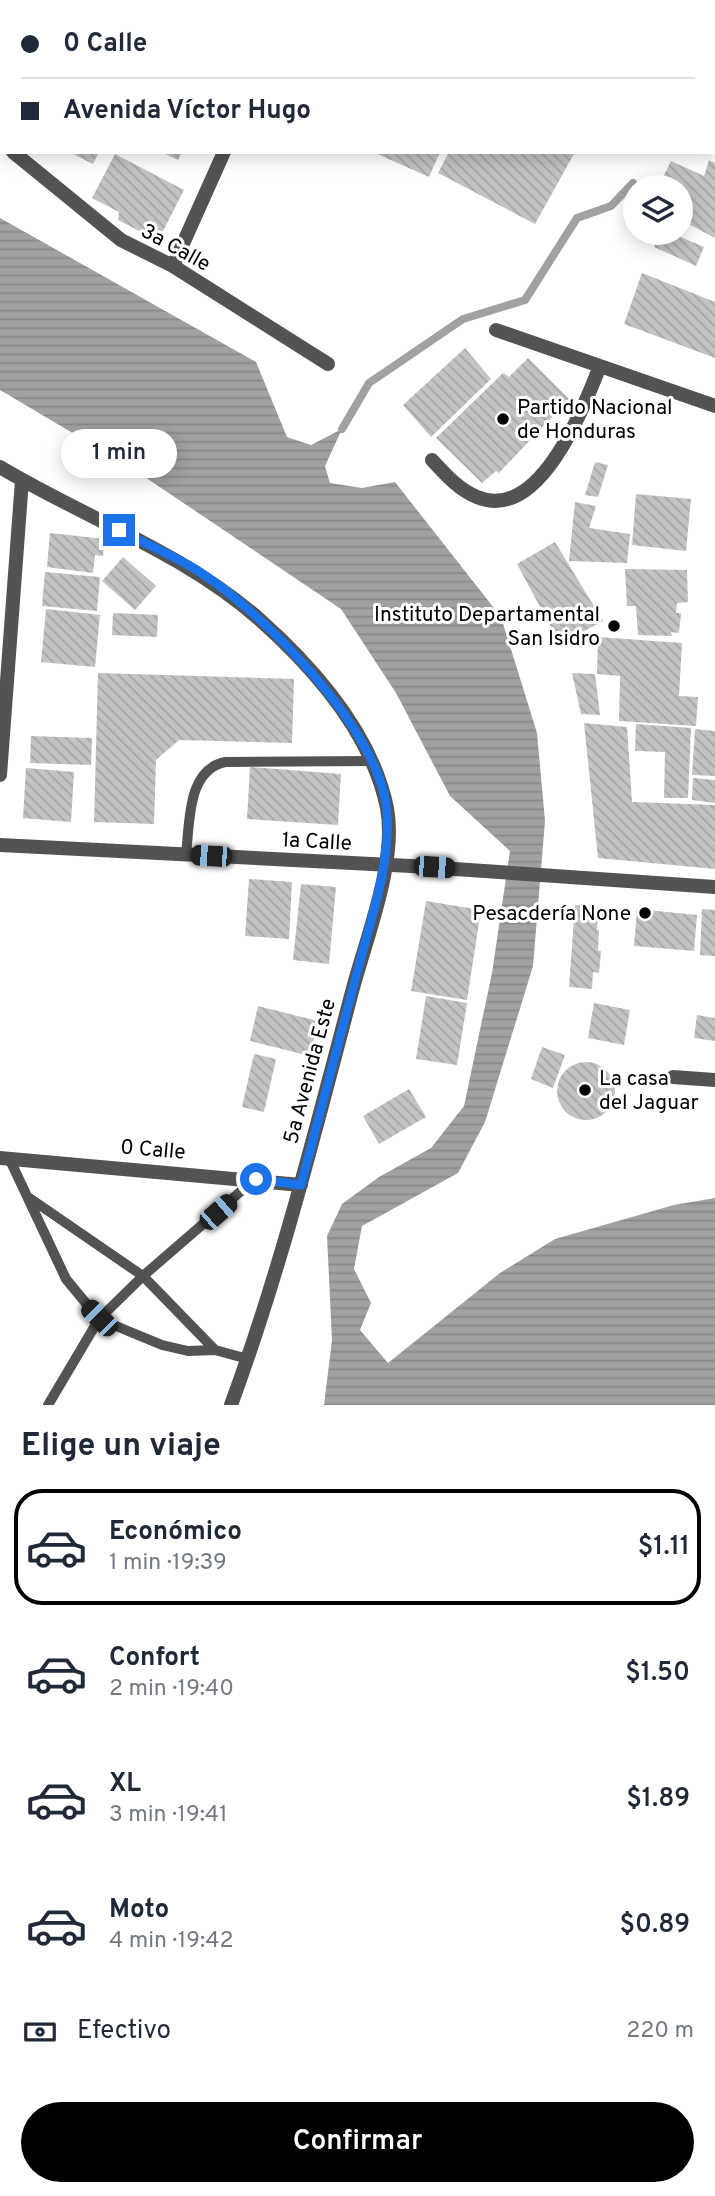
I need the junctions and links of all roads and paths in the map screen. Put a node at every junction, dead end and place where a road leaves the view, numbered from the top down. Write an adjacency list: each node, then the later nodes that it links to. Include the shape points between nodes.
1 (15, 154): 3 (street, 3a Calle, via 121,240)
2 (223, 154): 3 (street)
3 (173, 266): 5 (street, 3a Calle)
4 (496, 330): 6 (street)
5 (328, 365)
6 (600, 366): 7 (street); 8 (street, via 560,451 541,478 520,495 502,500 479,498 457,485)
7 (715, 407)
8 (432, 460)
9 (0, 467): 10 (street, 5a Avenida Este)
10 (22, 480): 11 (street, 5a Avenida Este, via 191,567 258,618 305,663 351,724); 12 (street)
11 (372, 761): 14 (lane, via 211,765 200,777 194,796); 15 (street, 5a Avenida Este, via 387,809)
12 (0, 775)
13 (0, 845): 14 (street, 1a Calle)
14 (186, 854): 15 (street, 1a Calle)
15 (385, 866): 16 (street, 1a Calle); 21 (street, 5a Avenida Este)
16 (715, 887)
17 (673, 1077): 18 (street)
18 (715, 1080)
19 (4, 1158): 20 (street, 0 Calle); 22 (lane)
20 (256, 1179): 21 (street, 0 Calle); 23 (lane)
21 (301, 1185): 26 (street, 5a Avenida Este)
22 (24, 1195): 23 (lane); 24 (lane, via 66,1279)
23 (143, 1276): 24 (lane); 25 (lane)
24 (99, 1318): 25 (lane, via 162,1345 188,1352); 27 (lane)
25 (215, 1350): 26 (lane)
26 (248, 1359): 28 (street, 5a Avenida Este)
27 (48, 1405)
28 (231, 1405)

